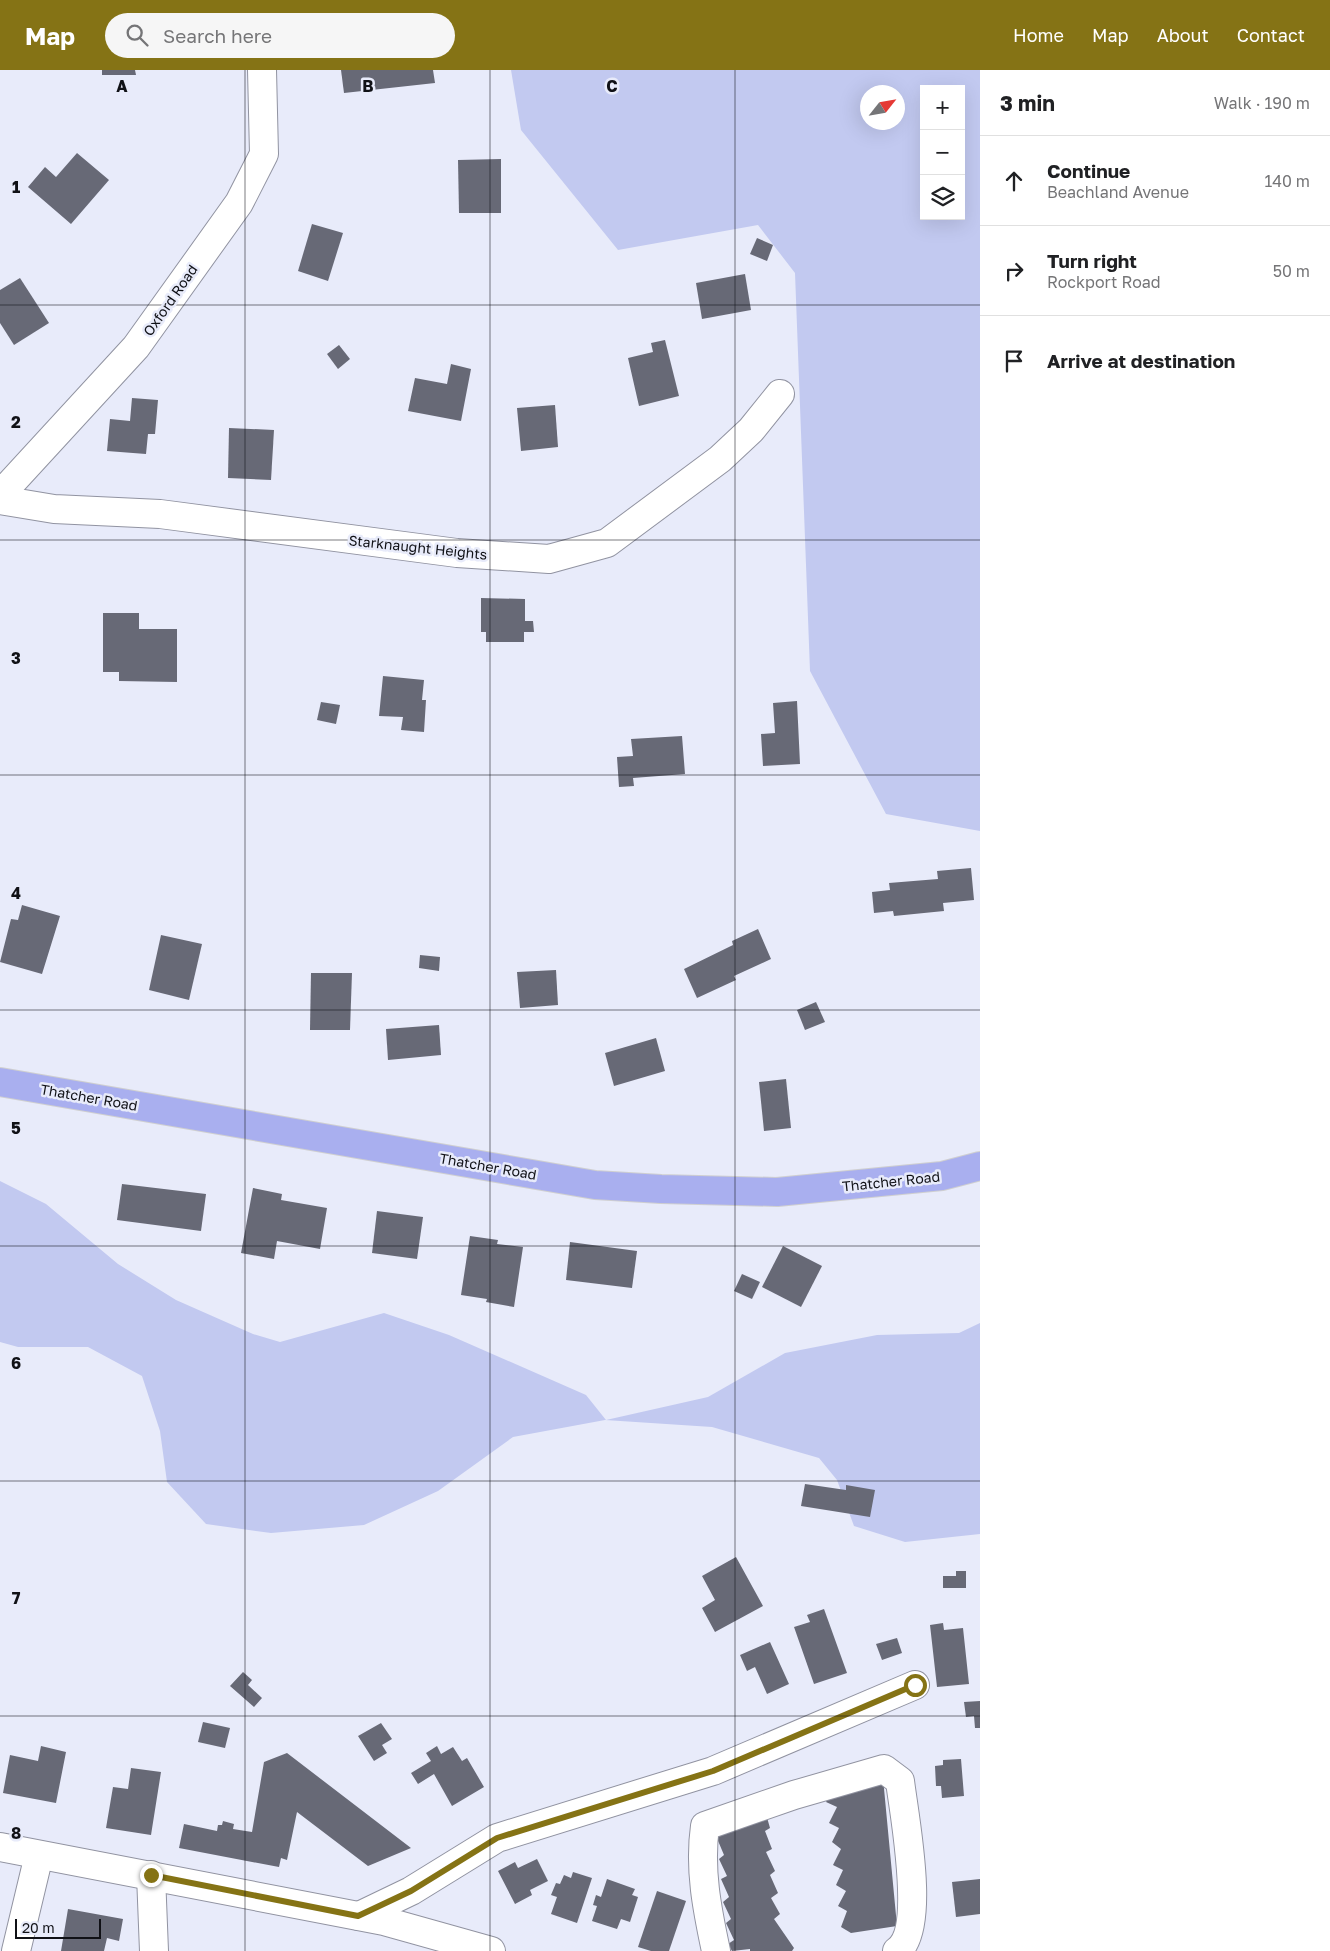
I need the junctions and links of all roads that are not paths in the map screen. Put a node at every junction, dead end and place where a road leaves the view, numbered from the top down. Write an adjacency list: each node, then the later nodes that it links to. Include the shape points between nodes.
1 (262, 70): 3 (street, Oxford Road, via 264,154 239,203 136,348)
2 (780, 394): 4 (street, Starknaught Heights, via 751,430 720,459 607,543 549,559 457,553 160,514 54,509)
3 (0, 495)
4 (0, 500)
5 (0, 1082): 6 (main road, Thatcher Road, via 595,1185 777,1192 942,1176)
6 (980, 1166)
7 (915, 1685): 11 (street, via 713,1771 497,1838 411,1891)
8 (0, 1847): 9 (street)
9 (39, 1855): 10 (street); 12 (street)
10 (151, 1875): 11 (street); 13 (street)
11 (358, 1916): 14 (street, via 384,1920)
12 (16, 1951)
13 (154, 1951)
14 (491, 1951)
15 (716, 1951): 16 (street, via 704,1899 701,1852 705,1826 794,1795 884,1769 900,1781 910,1860 911,1930)
16 (898, 1951)

